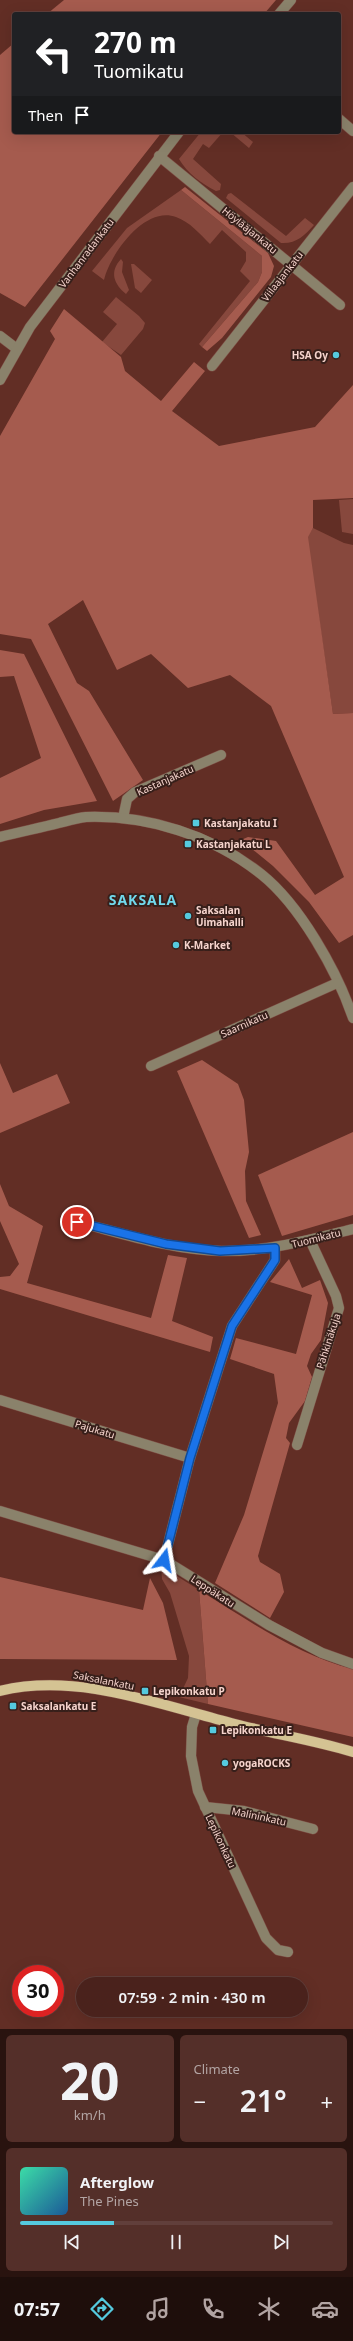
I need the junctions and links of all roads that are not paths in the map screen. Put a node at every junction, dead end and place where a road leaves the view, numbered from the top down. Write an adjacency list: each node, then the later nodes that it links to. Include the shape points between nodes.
1 (291, 0): 2 (street)
2 (281, 12)
3 (341, 121): 4 (street)
4 (353, 130)
5 (177, 134): 6 (street, Vanhanradankatu)
6 (159, 156): 8 (street, Höylääjankatu); 11 (street, Vanhanradankatu, via 30,327)
7 (353, 188): 8 (street, Viilaajankatu)
8 (291, 264): 9 (street, Höylääjankatu); 12 (street, Viilaajankatu)
9 (340, 305)
10 (0, 336): 11 (street)
11 (17, 349): 13 (street, Vanhanradankatu)
12 (212, 366)
13 (0, 380)
14 (221, 755): 15 (street, Kastanjakatu, via 135,792 127,800)
15 (123, 818): 16 (street, via 84,817); 17 (street, via 160,826 207,841 261,874 287,900 306,925)
16 (0, 837)
17 (337, 983): 18 (street); 19 (street, Saarnikatu)
18 (353, 1018)
19 (151, 1066)
20 (69, 1216): 23 (street, Tuomikatu, via 77,1222 166,1244 220,1251)
21 (353, 1229): 22 (street, Tuomikatu)
22 (310, 1240): 23 (street, Tuomikatu); 25 (street, Pähkinäkuja, via 339,1308)
23 (275, 1248): 26 (street, via 275,1260 232,1326)
24 (0, 1400): 26 (street, Pajukatu)
25 (297, 1445)
26 (190, 1458): 28 (street)
27 (0, 1511): 28 (street, Leppäkatu)
28 (164, 1560): 29 (street, Leppäkatu, via 269,1625 322,1652)
29 (353, 1664)
30 (0, 1691): 31 (main road, Saksalankatu, via 51,1684 76,1686)
31 (196, 1714): 32 (main road, Saksalankatu); 35 (street, Lepikonkatu, via 192,1727 191,1756 194,1775)
32 (320, 1742): 33 (main road, Saksalankatu); 34 (main road, Saksalankatu)
33 (353, 1745)
34 (353, 1752)
35 (205, 1807): 36 (street, Malininkatu, via 244,1811); 37 (street, Lepikonkatu, via 266,1938 278,1950)
36 (313, 1828)
37 (288, 1952)

